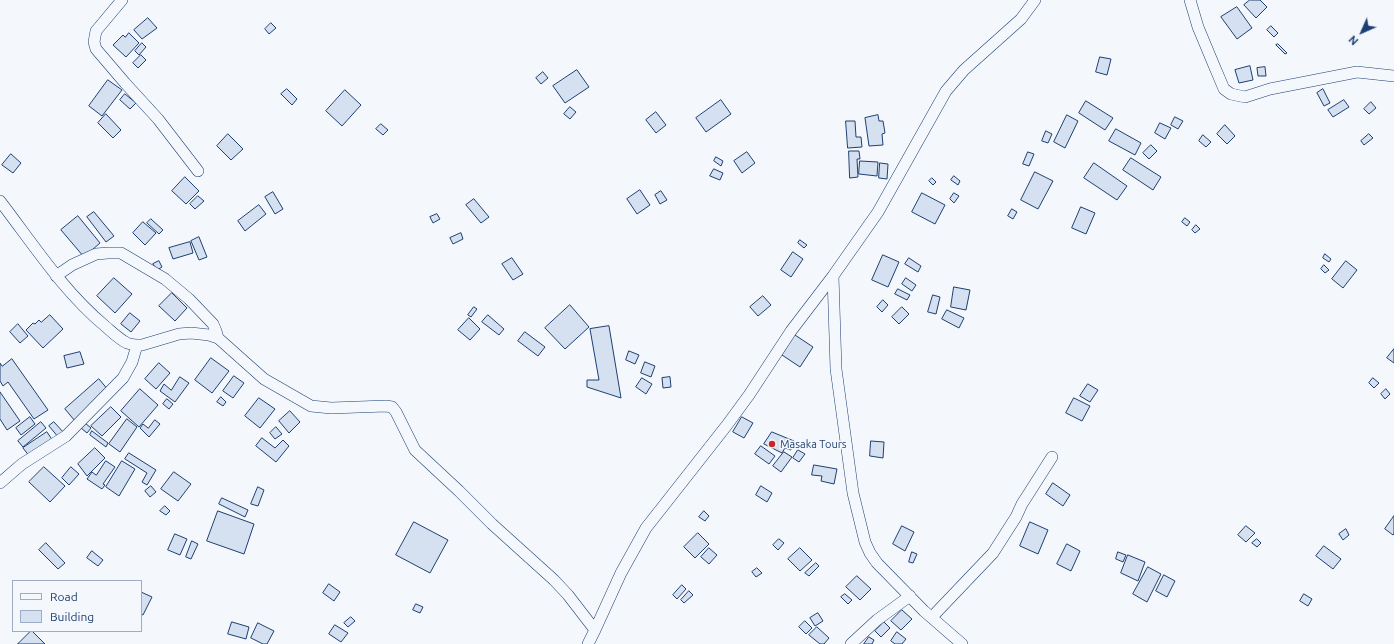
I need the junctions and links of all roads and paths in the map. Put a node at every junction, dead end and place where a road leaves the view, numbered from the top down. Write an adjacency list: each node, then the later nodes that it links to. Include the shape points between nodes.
1 (122, 0): 5 (street, via 96,31 96,49 158,119)
2 (1035, 0): 8 (street, via 1021,19 964,70 946,91 878,212)
3 (1190, 0): 4 (street, via 1198,28 1224,89 1231,94 1245,97 1270,89 1358,72)
4 (1394, 76)
5 (198, 171)
6 (0, 201): 7 (street)
7 (56, 276): 9 (street, via 96,254 121,253 165,279 189,299 213,324); 10 (street, via 94,316 127,343)
8 (833, 276): 13 (street, via 836,369 854,493 865,542 877,563); 15 (street, via 791,331 727,425 646,528 620,573)
9 (218, 338): 10 (street, via 202,333 179,334); 15 (street, via 264,379 311,406 392,407 415,450 554,580)
10 (137, 345): 12 (street, via 132,362 123,378 71,431 22,464)
11 (1052, 457): 14 (street, via 993,553)
12 (0, 483)
13 (910, 596): 14 (street); 17 (street, via 877,620)
14 (932, 617): 18 (street)
15 (595, 630): 16 (street)
16 (588, 644)
17 (851, 644)
18 (962, 644)

